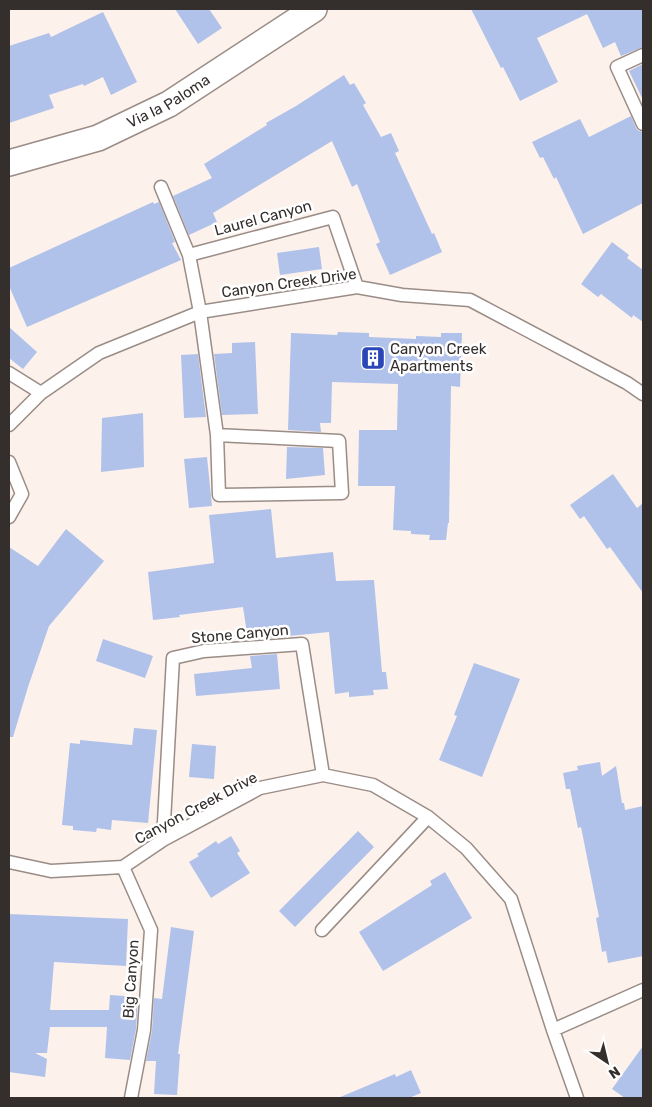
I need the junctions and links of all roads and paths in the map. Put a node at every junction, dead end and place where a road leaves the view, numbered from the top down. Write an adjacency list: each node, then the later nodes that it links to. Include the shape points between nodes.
1 (314, 9): 4 (street, Via la Paloma, via 168,104 98,138)
2 (643, 55): 3 (lane, via 617,67)
3 (643, 124)
4 (9, 164)
5 (161, 187): 6 (lane)
6 (189, 255): 7 (lane, Laurel Canyon, via 332,217); 8 (lane)
7 (357, 287): 8 (lane, Canyon Creek Drive); 11 (lane, Canyon Creek Drive, via 402,295 470,300)
8 (200, 312): 10 (lane, Canyon Creek Drive, via 99,353); 13 (lane)
9 (9, 373): 10 (lane)
10 (41, 393): 12 (lane, Canyon Creek Drive)
11 (643, 394)
12 (9, 425)
13 (217, 435): 13 (lane, via 219,494 342,493 340,442)
14 (9, 462): 15 (lane, via 22,494)
15 (9, 517)
16 (323, 775): 17 (lane, Canyon Creek Drive, via 373,785); 18 (lane, Canyon Creek Drive, via 260,788); 18 (lane, Stone Canyon, via 302,644 204,651 172,658)
17 (428, 817): 21 (lane); 23 (lane, Canyon Creek Drive, via 466,848 511,899)
18 (163, 840): 20 (lane, Canyon Creek Drive)
19 (9, 862): 20 (lane, via 51,870)
20 (123, 867): 24 (lane, Big Canyon, via 151,930 144,1030)
21 (322, 930)
22 (643, 990): 23 (lane)
23 (553, 1030): 25 (lane, Canyon Creek Drive)
24 (131, 1098)
25 (577, 1098)

